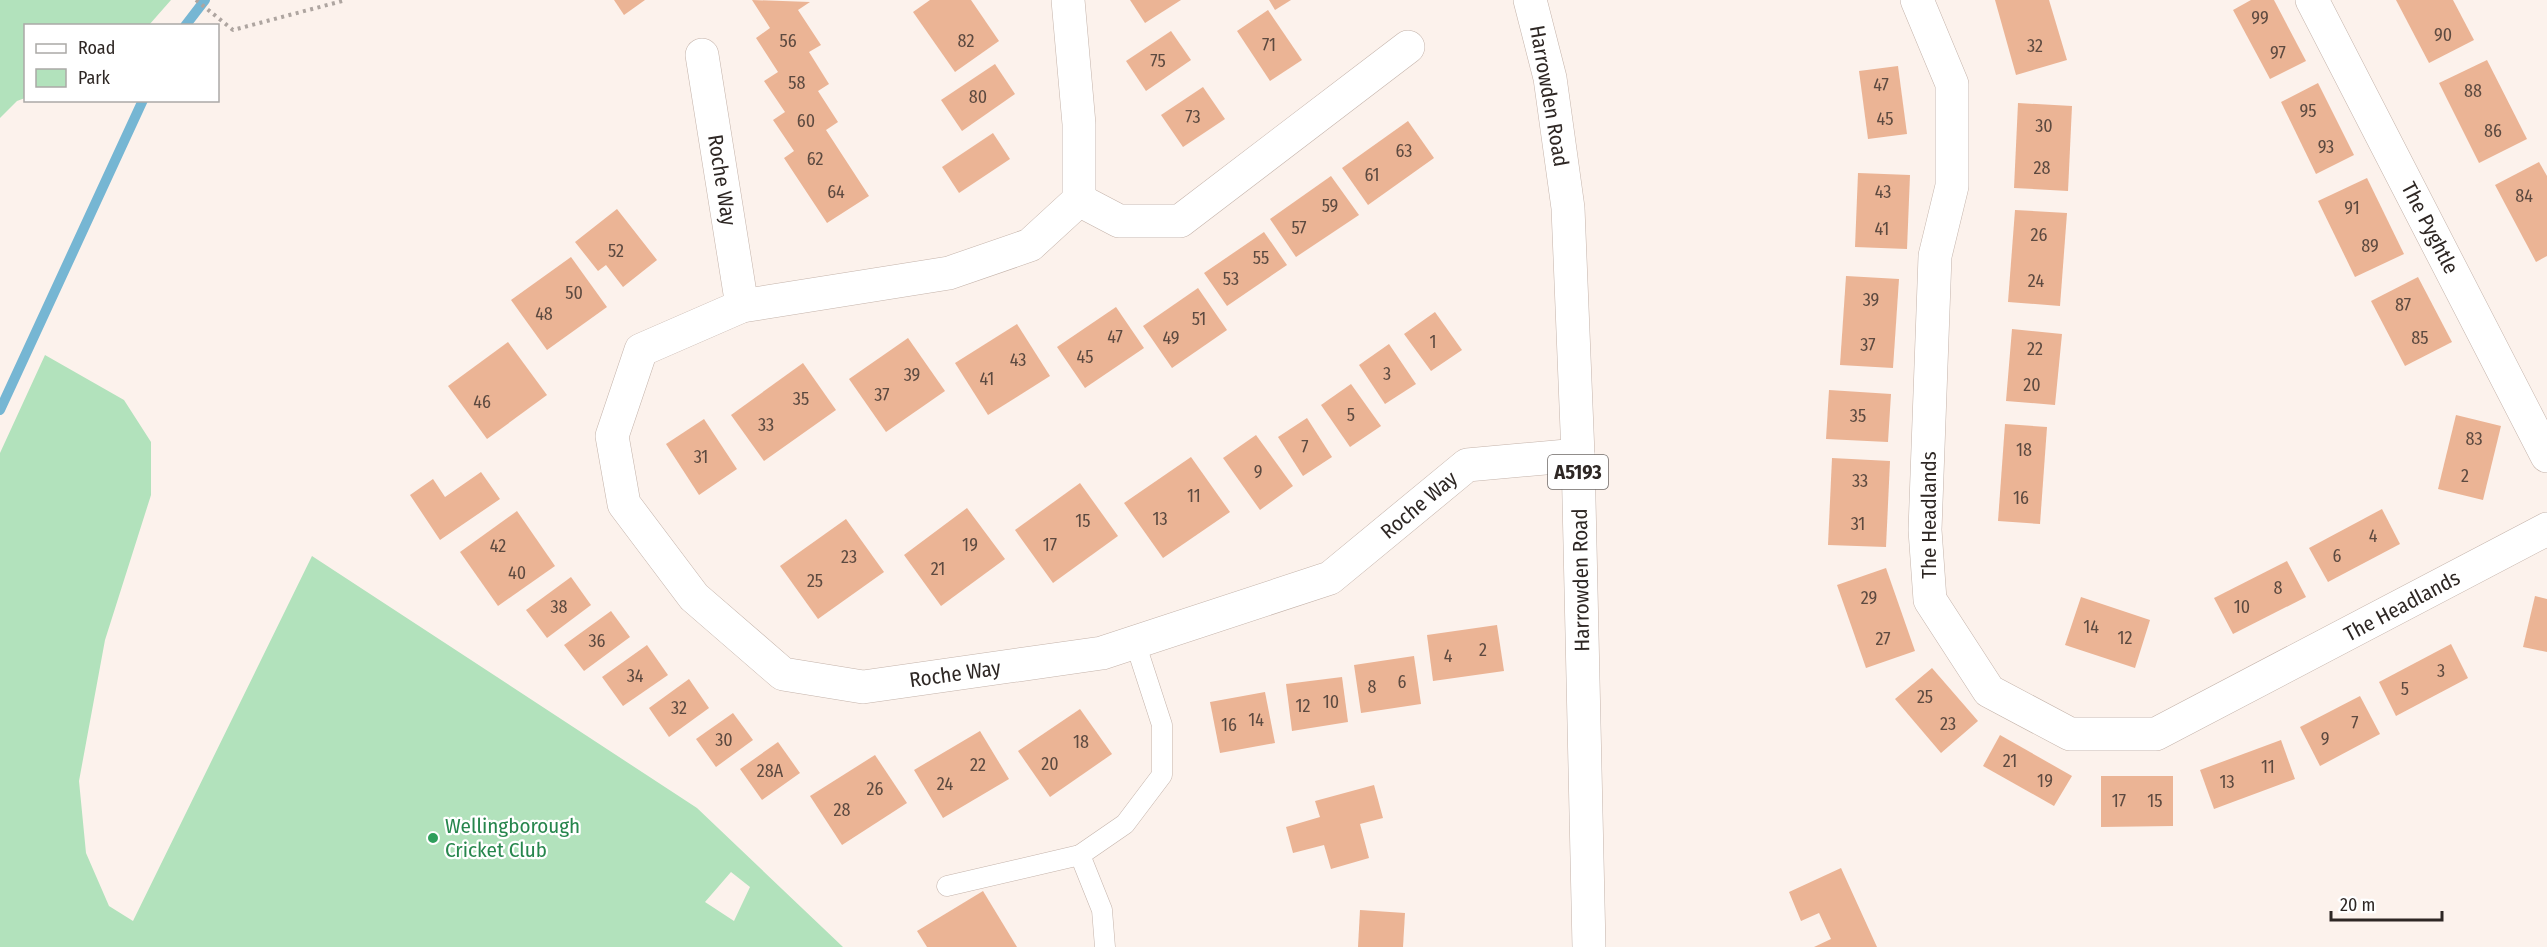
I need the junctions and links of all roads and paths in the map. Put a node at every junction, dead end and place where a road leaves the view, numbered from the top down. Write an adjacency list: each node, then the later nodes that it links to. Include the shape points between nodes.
1 (196, 0): 2 (path, via 232,30)
2 (346, 0)
3 (1068, 0): 9 (street, via 1079,124)
4 (1530, 0): 11 (street, Harrowden Road / A5193, via 1550,78 1568,208)
5 (1917, 0): 13 (street, The Headlands, via 1952,84 1952,186 1935,256 1925,530 1930,600 1989,691 2070,734 2156,734)
6 (2312, 0): 12 (street, The Pyghtle)
7 (1408, 47): 9 (street, via 1180,221 1119,221)
8 (702, 55): 10 (street, Roche Way)
9 (1079, 200): 10 (street, Roche Way, via 1030,245 949,273)
10 (742, 306): 14 (street, Roche Way, via 641,350 612,436 624,504 694,597 783,674 863,687 1102,653)
11 (1578, 455): 14 (street, Roche Way, via 1467,465 1330,578); 18 (street, Harrowden Road / A5193)
12 (2547, 456)
13 (2547, 530)
14 (1135, 642): 15 (lane, via 1162,725 1162,775 1125,824)
15 (1080, 855): 16 (lane); 17 (lane, via 1102,910)
16 (947, 886)
17 (1105, 947)
18 (1589, 947)

